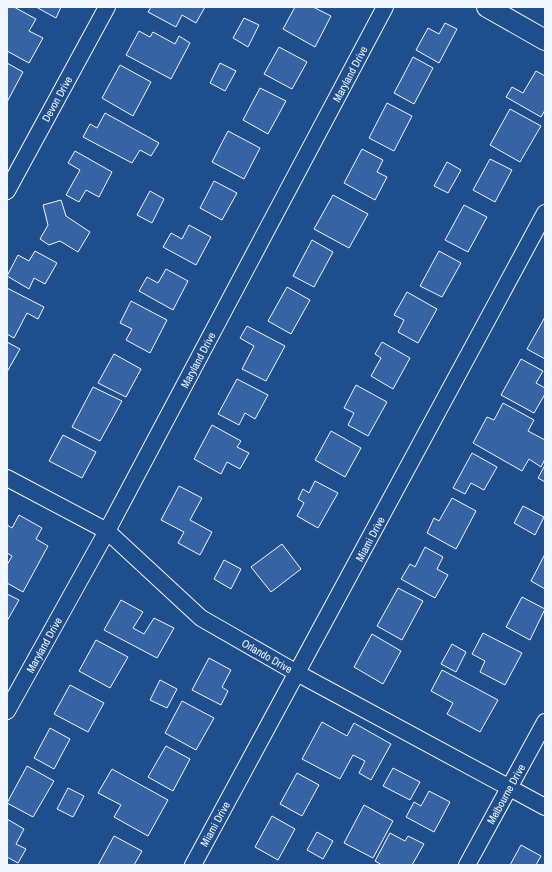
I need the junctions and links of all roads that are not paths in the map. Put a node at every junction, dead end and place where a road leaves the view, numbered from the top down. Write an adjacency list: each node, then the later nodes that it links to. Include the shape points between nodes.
1 (107, 7): 5 (street, Devon Drive)
2 (385, 7): 8 (street, Maryland Drive)
3 (486, 7): 4 (street)
4 (545, 40)
5 (7, 191)
6 (545, 214): 9 (street, Miami Drive)
7 (7, 478): 8 (street, Orlando Drive)
8 (107, 531): 9 (street, Orlando Drive, via 201,618); 10 (street, Maryland Drive)
9 (297, 674): 12 (street, Orlando Drive); 14 (street, Miami Drive)
10 (7, 711)
11 (545, 722): 12 (street, Melbourne Drive)
12 (508, 788): 13 (street, Orlando Drive); 15 (street, Melbourne Drive)
13 (545, 807)
14 (193, 865)
15 (467, 865)

